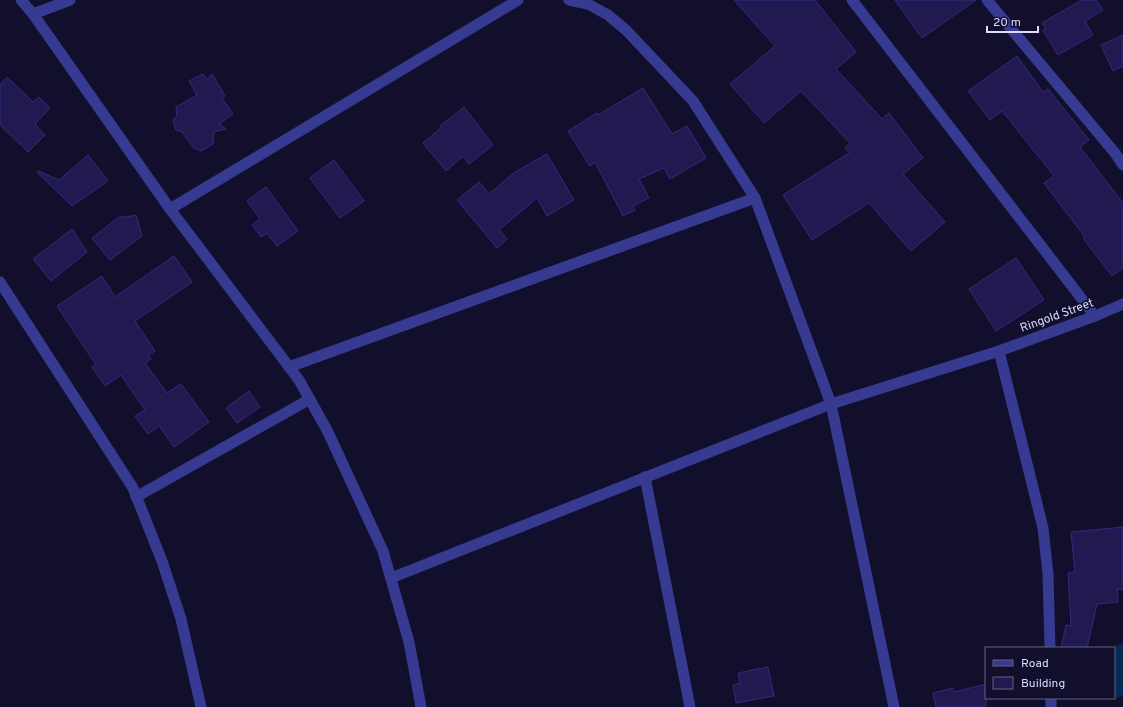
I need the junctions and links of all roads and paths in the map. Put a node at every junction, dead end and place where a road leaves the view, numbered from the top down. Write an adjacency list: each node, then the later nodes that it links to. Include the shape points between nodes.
1 (21, 0): 7 (street)
2 (70, 0): 7 (street)
3 (518, 0): 10 (street)
4 (569, 0): 9 (street, via 588,4 608,15 631,35 693,101)
5 (852, 0): 13 (street)
6 (987, 0): 8 (street)
7 (33, 14): 10 (street)
8 (1123, 165)
9 (755, 198): 15 (street); 17 (street)
10 (170, 209): 15 (street)
11 (0, 282): 19 (street, via 133,488)
12 (1123, 304): 13 (street, Ringold Street)
13 (1095, 316): 14 (street, Ringold Street)
14 (999, 351): 17 (street, Ringold Street); 21 (street, via 1043,528 1048,574)
15 (290, 367): 16 (street)
16 (310, 399): 19 (street); 20 (street, via 383,551)
17 (831, 404): 18 (street, Ringold Street); 25 (street)
18 (645, 477): 20 (street, Ringold Street); 24 (street)
19 (136, 497): 22 (street, via 181,619)
20 (390, 578): 23 (street, via 409,642)
21 (1050, 647)
22 (201, 707)
23 (421, 707)
24 (690, 707)
25 (894, 707)

